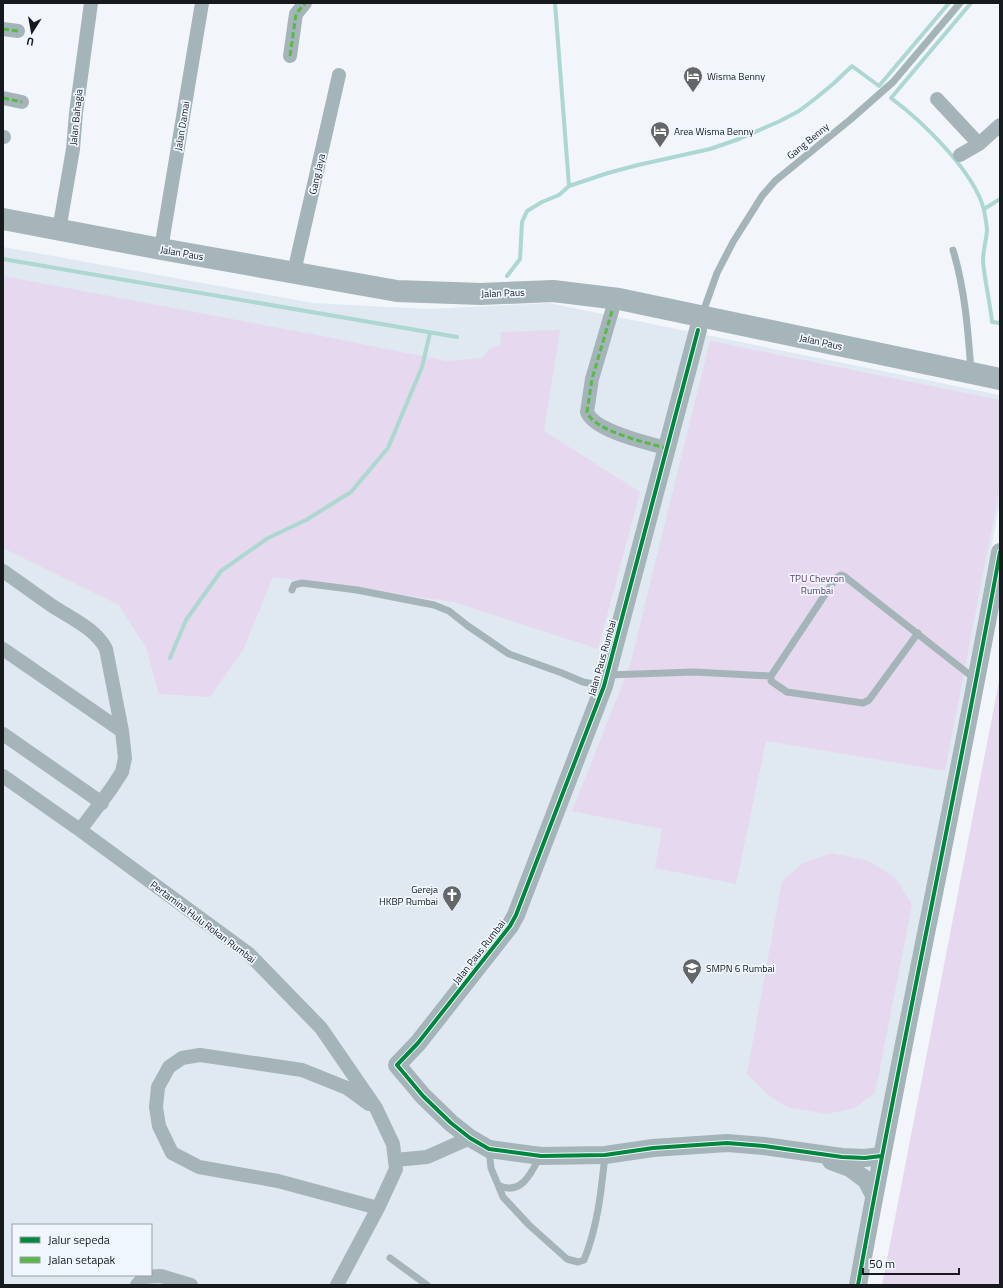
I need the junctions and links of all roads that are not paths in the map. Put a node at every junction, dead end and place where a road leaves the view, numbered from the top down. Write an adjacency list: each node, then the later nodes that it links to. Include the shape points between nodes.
1 (91, 3): 16 (street, Jalan Bahagia, via 73,149)
2 (202, 3): 18 (street, Jalan Damai)
3 (305, 3): 7 (street, via 296,14)
4 (960, 3): 22 (lane, Gang Benny, via 893,82 775,180 732,242 710,290)
5 (3, 29): 6 (street)
6 (18, 32)
7 (290, 56)
8 (339, 75): 20 (street, Gang Jaya)
9 (3, 98): 11 (street)
10 (937, 99): 13 (street)
11 (22, 102)
12 (1000, 125): 13 (street)
13 (979, 144): 14 (street)
14 (960, 155)
15 (3, 219): 16 (main road, Jalan Paus)
16 (59, 230): 18 (main road, Jalan Paus)
17 (3, 231): 21 (main road, Jalan Paus, via 398,304 481,307 550,304)
18 (162, 249): 20 (main road, Jalan Paus)
19 (954, 250): 23 (lane, via 968,323)
20 (294, 272): 22 (main road, Jalan Paus, via 398,291 481,294 553,291 619,299)
21 (612, 311): 22 (main road, Jalan Paus); 26 (street, via 592,379 588,415 601,426 630,439)
22 (700, 323): 23 (main road, Jalan Paus); 25 (main road, Jalan Paus); 26 (street, Jalan Paus Rumbai)
23 (971, 373): 24 (main road, Jalan Paus)
24 (1000, 379)
25 (1000, 389)
26 (666, 448): 33 (street, Jalan Paus Rumbai)
27 (1000, 552): 34 (street)
28 (3, 571): 35 (street, via 101,639 106,649)
29 (292, 590): 33 (lane, via 294,585 302,583 358,590 434,605 449,612 509,654 583,682)
30 (918, 634): 32 (lane, via 863,703 787,692 771,681); 32 (lane, via 841,575 836,578); 34 (lane)
31 (3, 649): 35 (street)
32 (771, 676): 33 (lane, via 694,672)
33 (605, 680): 41 (street, Jalan Paus Rumbai, via 510,926 418,1043 397,1065 423,1096)
34 (977, 681): 46 (street)
35 (122, 731): 38 (street, via 125,758 122,772)
36 (3, 734): 38 (street)
37 (3, 776): 39 (street, Pertamina Hulu Rokan Rumbai)
38 (102, 803): 39 (street)
39 (80, 830): 40 (street, Pertamina Hulu Rokan Rumbai, via 249,954 321,1028)
40 (376, 1108): 47 (street, Pertamina Hulu Rokan Rumbai, via 393,1144); 50 (street, via 347,1088 302,1070 200,1055 182,1058 169,1067 158,1087 156,1108 159,1126 172,1153 199,1166 278,1181)
41 (470, 1138): 42 (street, Jalan Paus Rumbai); 47 (street, via 427,1157)
42 (488, 1149): 45 (street, Jalan Paus Rumbai); 48 (lane, via 490,1168)
43 (816, 1153): 44 (street, Jalan Paus Rumbai, via 727,1143 653,1148); 46 (street, Jalan Paus Rumbai, via 842,1157); 49 (street, via 829,1161 850,1168 866,1180)
44 (605, 1155): 45 (street, Jalan Paus Rumbai); 48 (lane, via 598,1217 590,1247 581,1262 567,1259 529,1225 504,1197)
45 (540, 1156): 48 (lane, via 529,1177 521,1184 509,1188)
46 (881, 1156): 49 (street)
47 (395, 1160): 50 (street, Pertamina Hulu Rokan Rumbai, via 396,1169)
48 (498, 1185)
49 (874, 1195): 56 (street)
50 (378, 1208): 54 (street, Pertamina Hulu Rokan Rumbai)
51 (390, 1258): 55 (lane)
52 (137, 1285): 53 (street, via 144,1277 161,1276)
53 (191, 1285)
54 (337, 1285)
55 (427, 1285)
56 (858, 1285)

